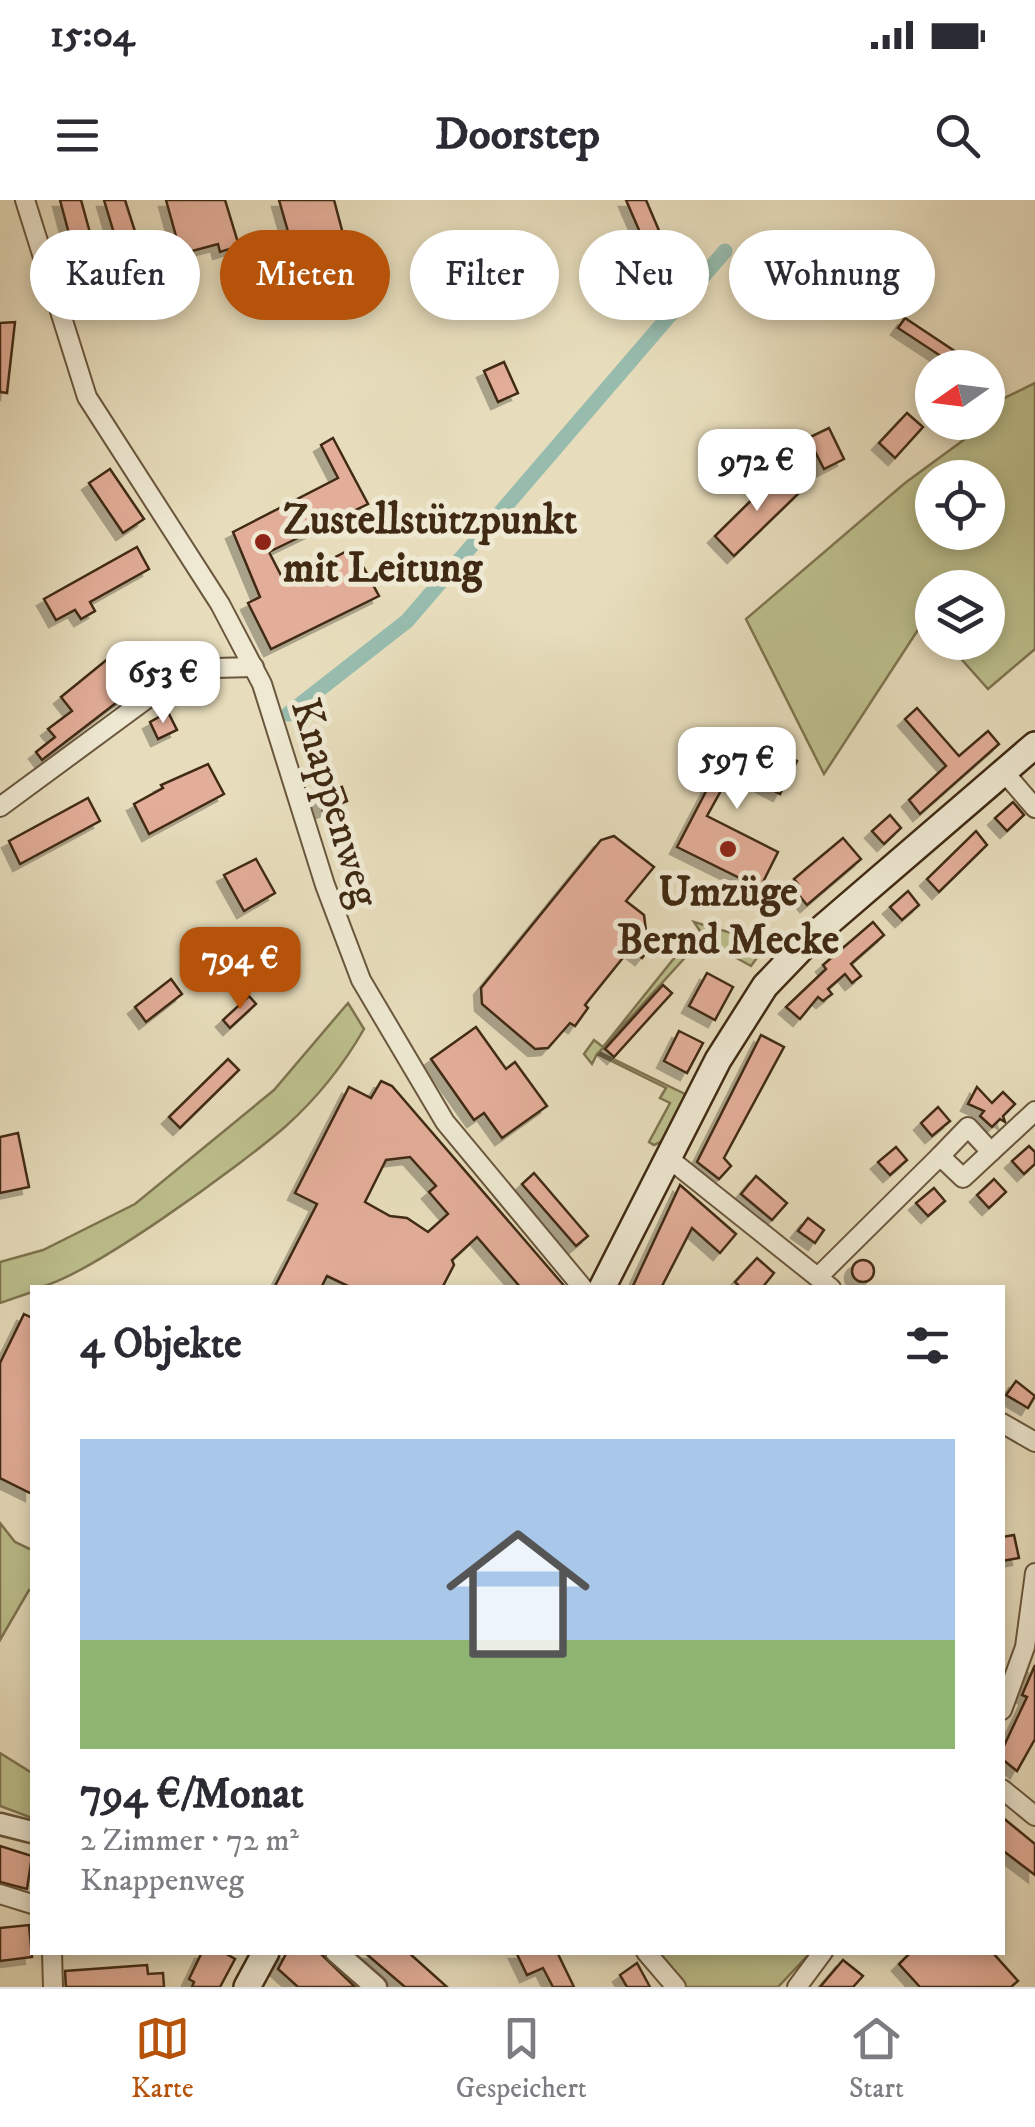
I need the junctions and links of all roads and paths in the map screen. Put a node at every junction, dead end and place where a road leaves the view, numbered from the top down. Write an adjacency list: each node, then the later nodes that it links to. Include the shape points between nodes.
1 (26, 200): 2 (street, Knappenweg, via 87,397)
2 (254, 667): 5 (street, via 214,668 154,690); 12 (street, Knappenweg, via 343,939 370,998 445,1122)
3 (1035, 746): 4 (main road)
4 (1004, 772): 6 (street); 10 (main road, via 780,968 718,1060)
5 (0, 807)
6 (1035, 808)
7 (1035, 1111): 8 (street)
8 (992, 1152): 9 (street, via 963,1178); 9 (street, via 968,1127)
9 (940, 1156): 11 (street)
10 (668, 1157): 11 (street); 13 (main road)
11 (824, 1282)
12 (581, 1285)
13 (604, 1285)
14 (1005, 1425): 15 (street)
15 (1035, 1442)
16 (1035, 1573): 17 (street, via 1024,1647)
17 (1005, 1701)
18 (1005, 1791): 19 (street)
19 (1035, 1816)
20 (0, 1824): 21 (street)
21 (30, 1832)
22 (0, 1894): 23 (street)
23 (30, 1903)
24 (52, 1955): 29 (street)
25 (264, 1955): 30 (main road)
26 (339, 1955): 31 (street)
27 (649, 1955): 32 (street)
28 (822, 1955): 33 (street)
29 (53, 1987)
30 (248, 1987)
31 (376, 1987)
32 (676, 1987)
33 (797, 1987)

